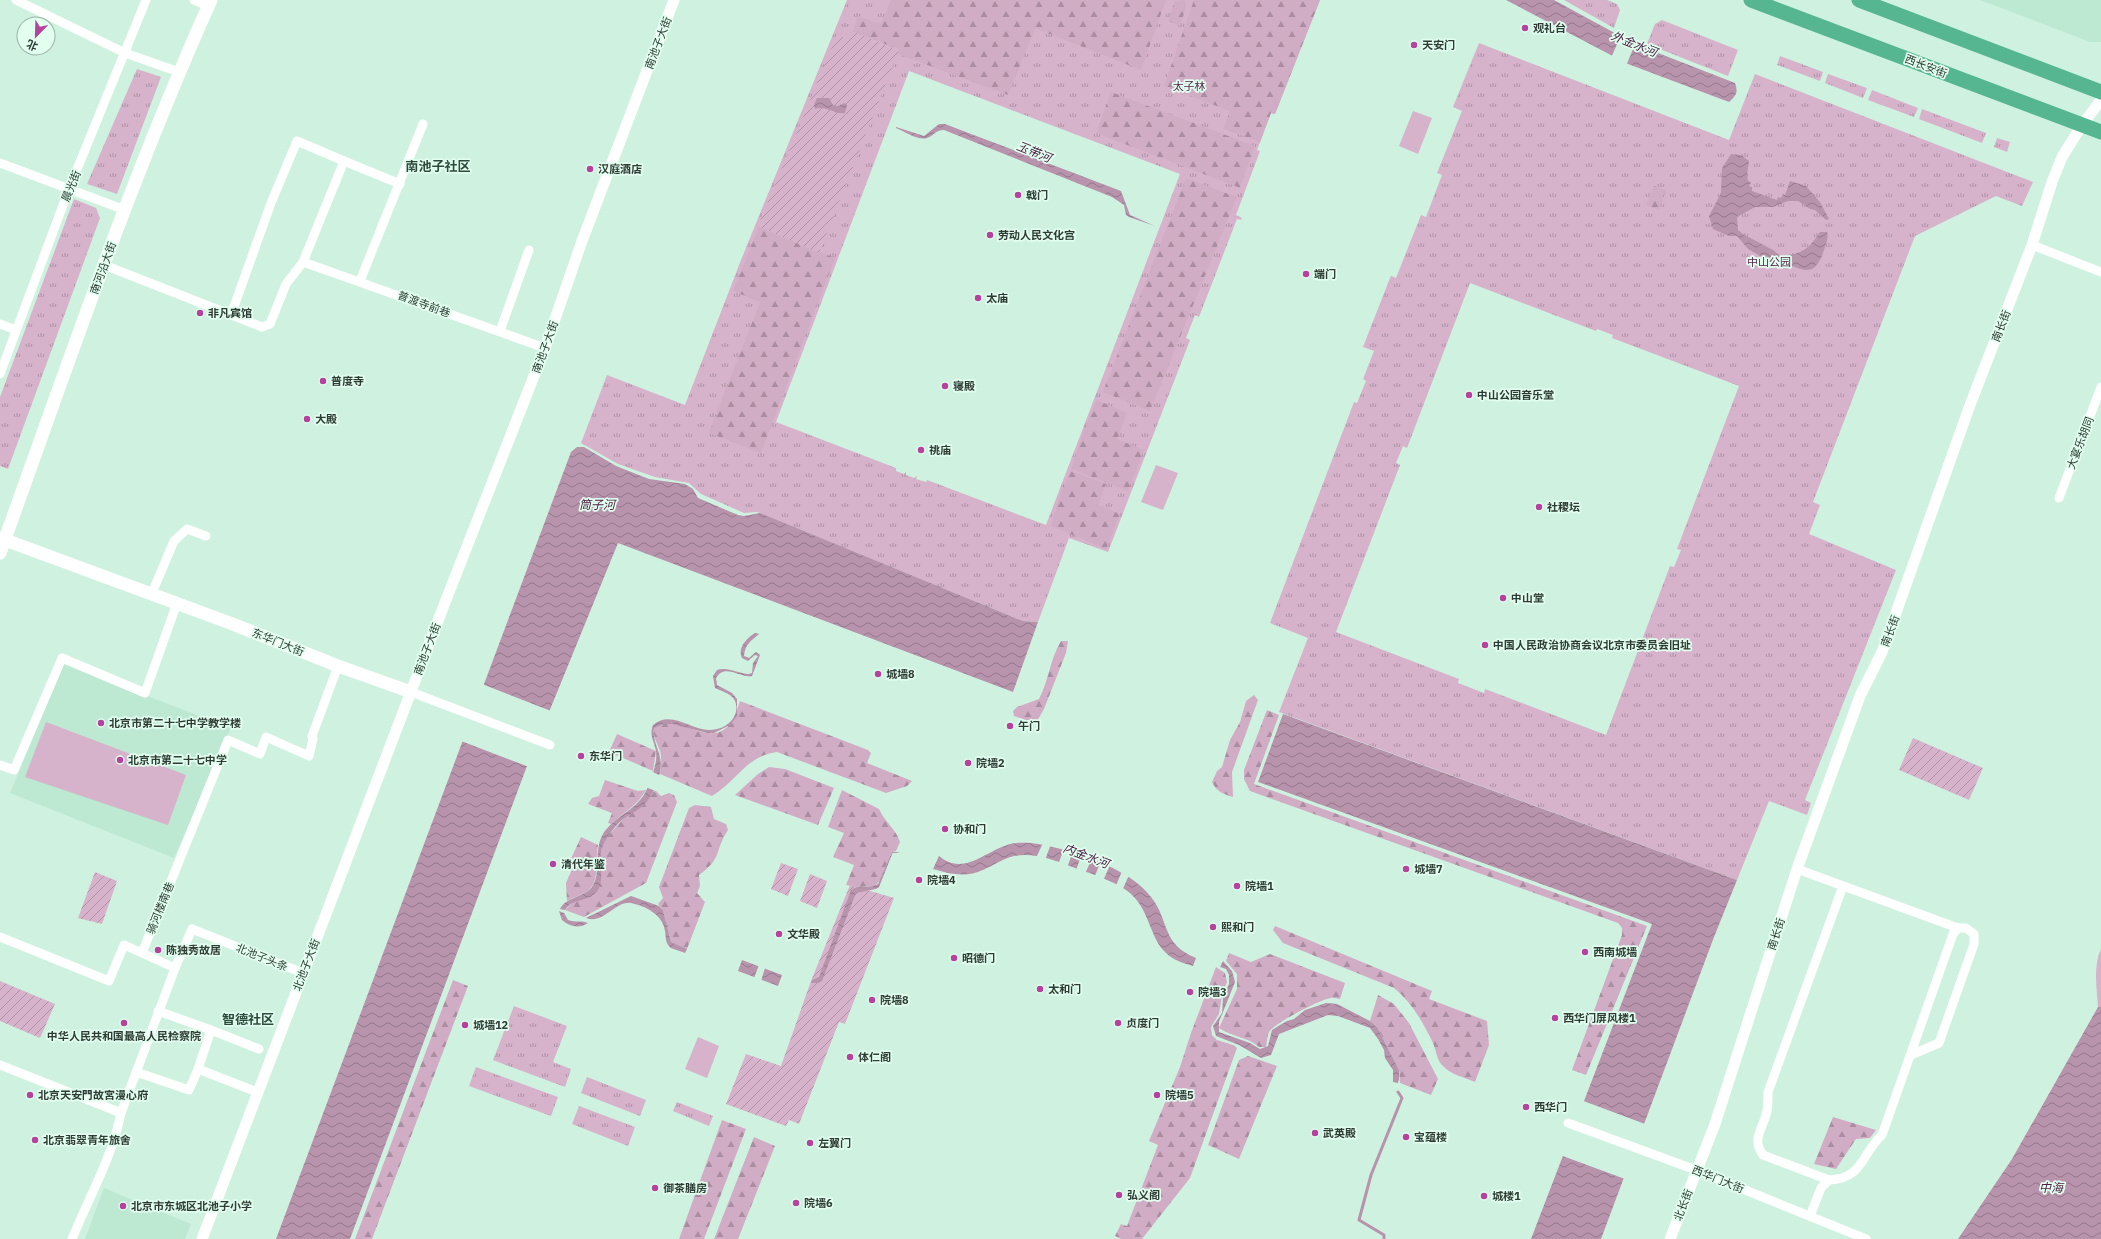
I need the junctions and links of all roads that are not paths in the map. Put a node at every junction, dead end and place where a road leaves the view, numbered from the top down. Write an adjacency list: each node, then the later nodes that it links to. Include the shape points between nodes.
1 (16, 0): 8 (street)
2 (146, 0): 8 (street, 晨光街)
3 (194, 0): 7 (street)
4 (674, 0): 30 (street, 南池子大街, via 582,241)
5 (1751, 0): 13 (highway, 西长安街)
6 (1859, 0): 10 (highway)
7 (209, 3): 9 (main road, 南河沿大街)
8 (125, 52): 9 (street); 18 (street, 晨光街)
9 (179, 72): 19 (main road, 南河沿大街)
10 (2101, 92)
11 (2101, 100): 13 (street, 南长街)
12 (423, 124): 17 (street)
13 (2082, 125): 14 (highway, 西长安街); 20 (street, 南长街, via 2062,157)
14 (2101, 132)
15 (344, 161): 17 (street); 22 (street); 26 (street, via 297,141)
16 (0, 163): 18 (street)
17 (400, 184): 25 (street)
18 (69, 189): 19 (street); 28 (street, 晨光街)
19 (125, 210): 23 (main road, 南河沿大街)
20 (2032, 245): 24 (street); 43 (street, 南长街, via 1970,405 1882,652 1860,696)
21 (529, 250): 29 (street)
22 (303, 262): 25 (street, 普渡寺前巷); 26 (street, via 286,284 270,324 262,327)
23 (104, 265): 26 (street); 35 (main road, 南河沿大街)
24 (2101, 272)
25 (360, 281): 29 (street, 普渡寺前巷)
26 (231, 315)
27 (0, 324): 28 (street)
28 (16, 330): 31 (street, 晨光街)
29 (500, 331): 30 (street, 普渡寺前巷)
30 (545, 348): 40 (street, 南池子大街)
31 (0, 374)
32 (2101, 387): 33 (street, 大宴乐胡同)
33 (2059, 498)
34 (206, 536): 37 (street, via 187,530 174,541)
35 (2, 539): 36 (main road, 南河沿大街); 37 (main road, 东华门大街)
36 (0, 553)
37 (152, 593): 38 (main road, 东华门大街)
38 (176, 604): 39 (main road, 东华门大街); 42 (street, via 145,693 62,658 14,770)
39 (338, 666): 40 (main road, 东华门大街); 47 (street, 骑河楼南巷, via 312,736 309,756 266,737 260,754 228,740)
40 (411, 692): 41 (street, 东华门大街); 49 (street, 北池子大街)
41 (550, 745)
42 (0, 765)
43 (1797, 869): 44 (street); 60 (street, 南长街, via 1717,1116)
44 (1842, 886): 45 (street); 61 (street, via 1768,1092 1767,1110 1757,1141 1763,1155)
45 (1958, 928): 53 (street, via 1953,934); 53 (street, via 1966,928 1974,934 1974,944 1939,1043)
46 (0, 937): 47 (street, via 109,981 124,945)
47 (142, 953): 48 (street)
48 (176, 968): 49 (street, 北池子头条, via 192,929); 50 (street)
49 (303, 973): 57 (street, 北池子大街)
50 (158, 1011): 51 (street); 56 (street)
51 (211, 1030): 52 (street); 55 (street)
52 (259, 1049)
53 (1911, 1055): 61 (street, via 1882,1135 1871,1144 1858,1169 1842,1179)
54 (0, 1065): 58 (street)
55 (198, 1069): 56 (street, via 189,1090); 57 (street)
56 (136, 1072): 58 (street)
57 (257, 1092): 64 (street, 北池子大街)
58 (121, 1114): 63 (street, via 116,1138 100,1179 87,1202)
59 (1568, 1123): 60 (street, 西华门大街)
60 (1696, 1170): 62 (street, 西华门大街); 65 (street, 北长街)
61 (1829, 1180): 62 (street, via 1821,1188)
62 (1810, 1216): 66 (street, 西华门大街)
63 (72, 1239)
64 (202, 1239)
65 (1670, 1239)
66 (1866, 1239)

